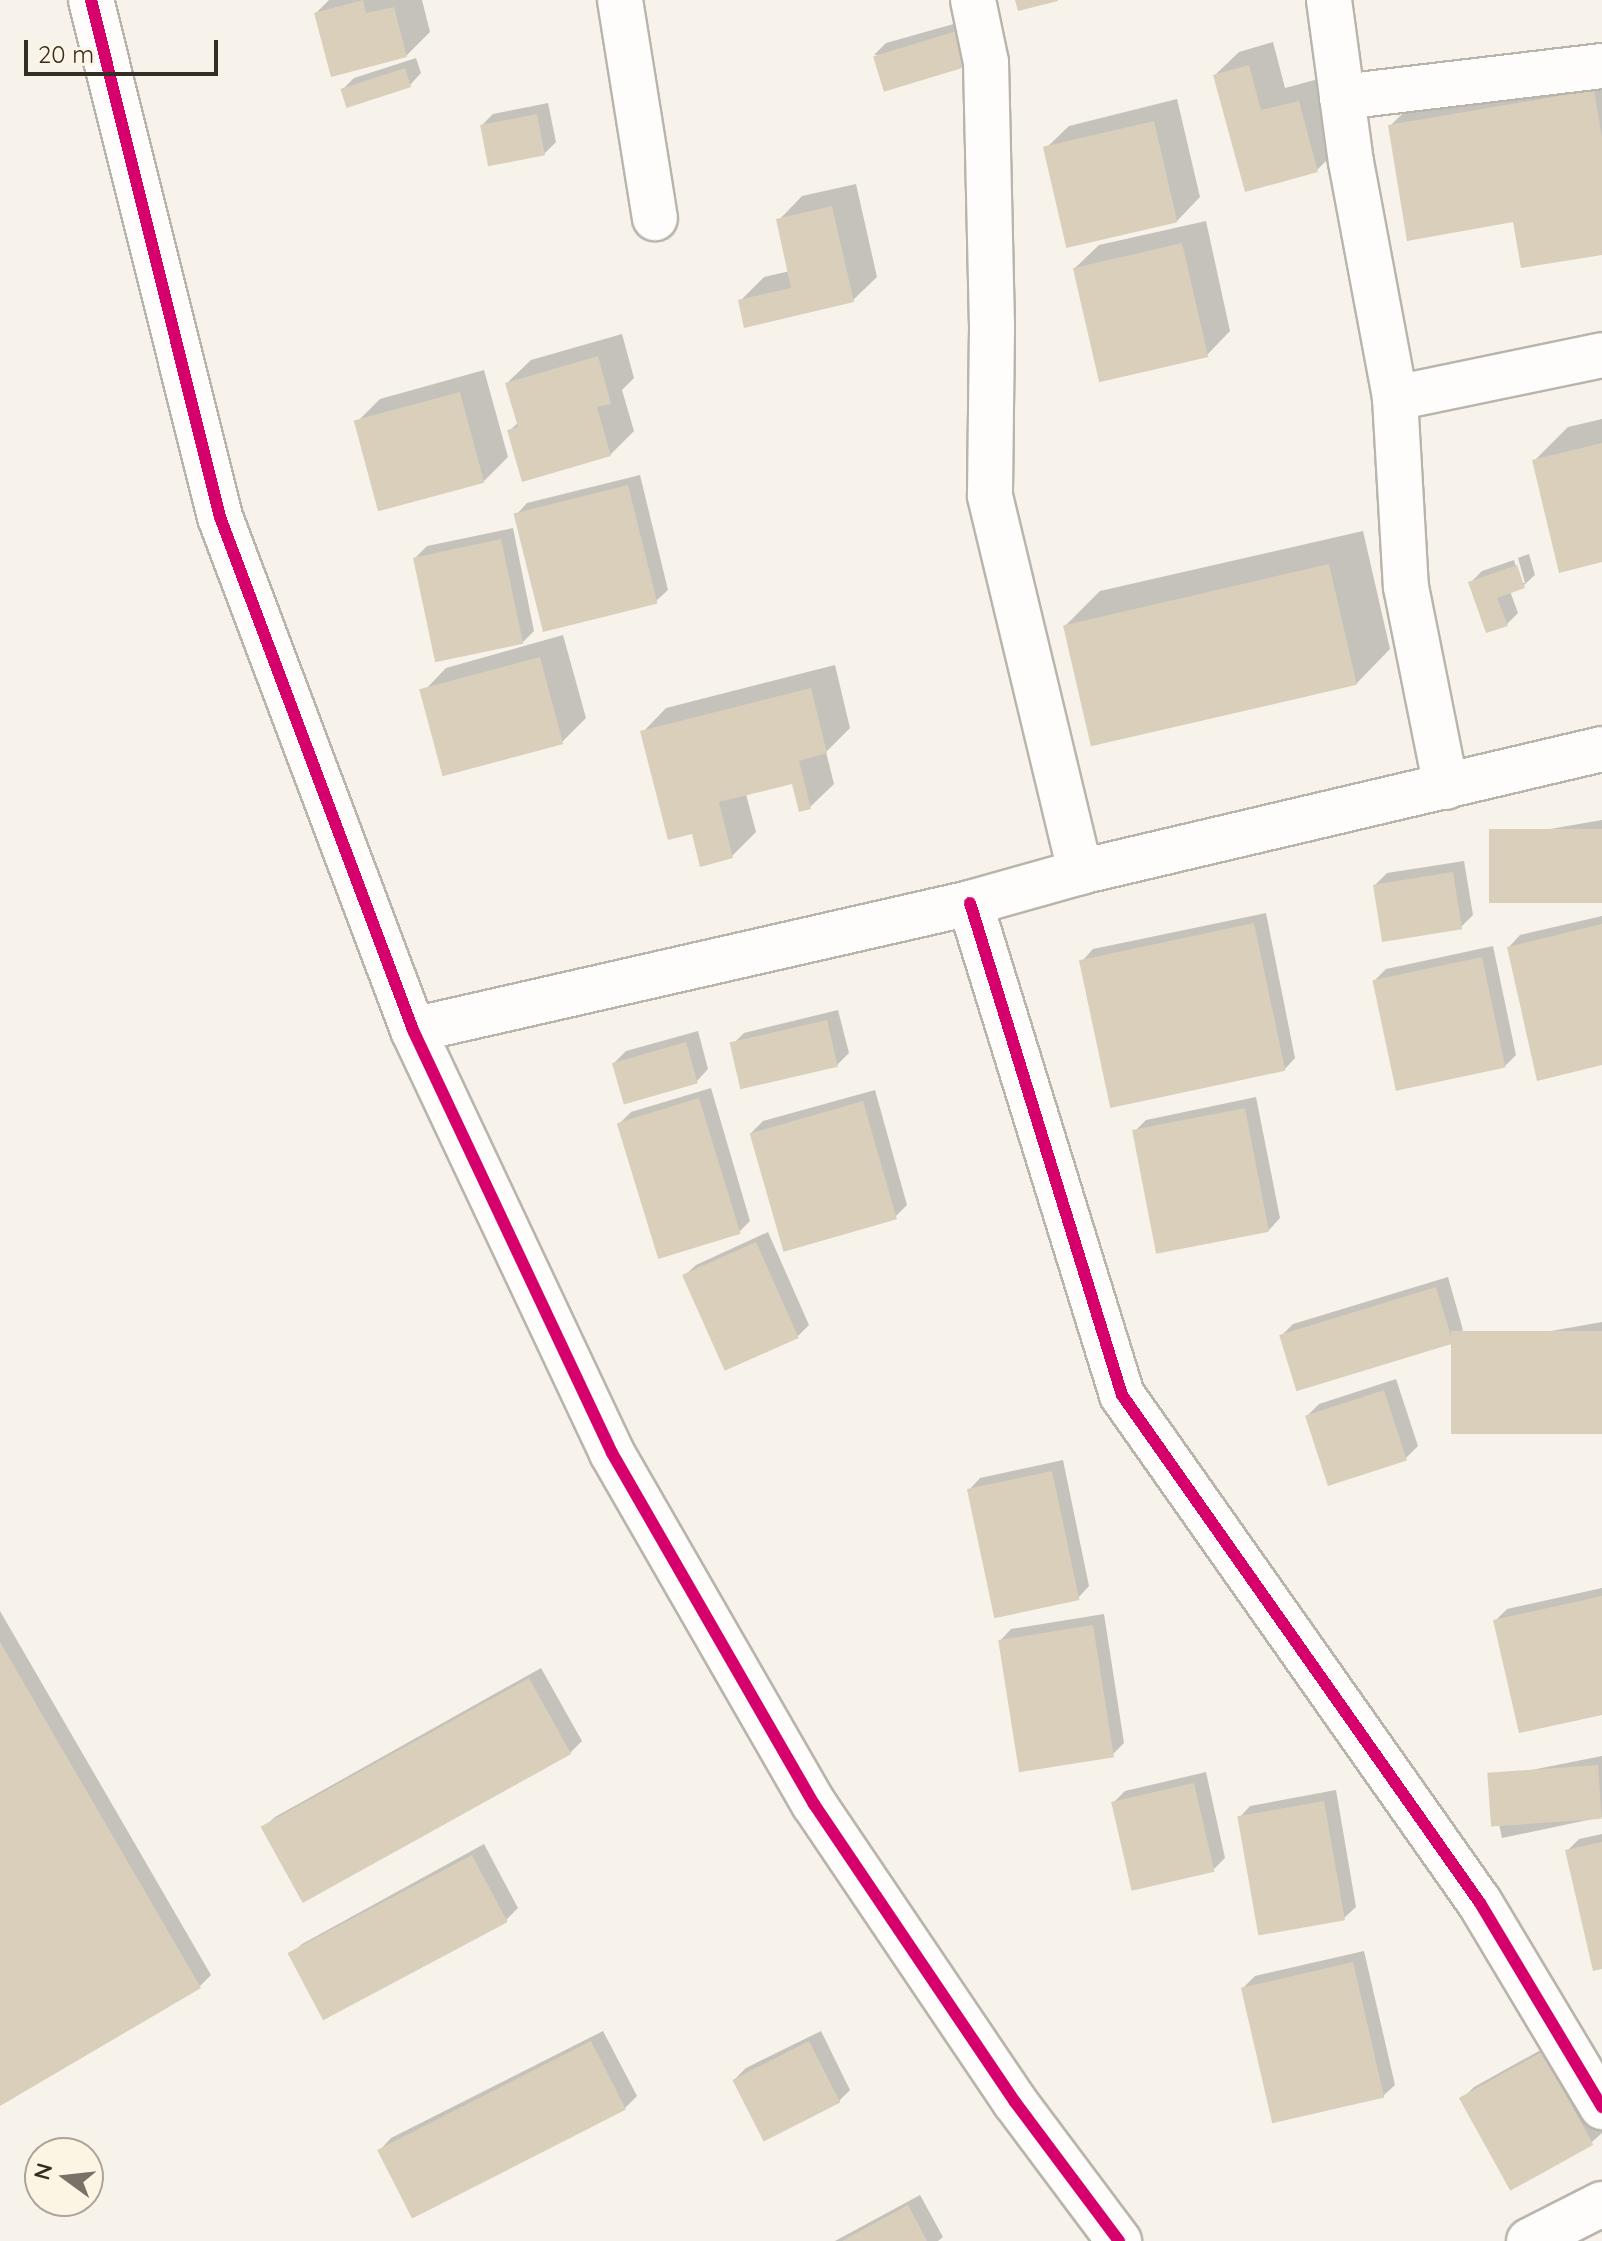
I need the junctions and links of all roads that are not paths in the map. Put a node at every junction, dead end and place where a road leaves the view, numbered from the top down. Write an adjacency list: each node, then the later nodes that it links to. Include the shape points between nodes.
1 (91, 0): 14 (street, via 220,517)
2 (620, 0): 7 (street)
3 (973, 0): 12 (street, via 986,62 990,496)
4 (1329, 0): 6 (street)
5 (1602, 66): 6 (street)
6 (1342, 97): 9 (street)
7 (655, 218)
8 (1602, 355): 9 (street)
9 (1395, 398): 11 (street, via 1406,587)
10 (1602, 749): 11 (street)
11 (1446, 787): 12 (street)
12 (1080, 872): 13 (street)
13 (970, 903): 14 (street); 15 (street, via 1122,1395 1480,1903)
14 (413, 1030): 17 (street, via 612,1453 814,1804 1015,2102)
15 (1602, 2107)
16 (1602, 2204): 18 (street)
17 (1119, 2241)
18 (1529, 2241)

